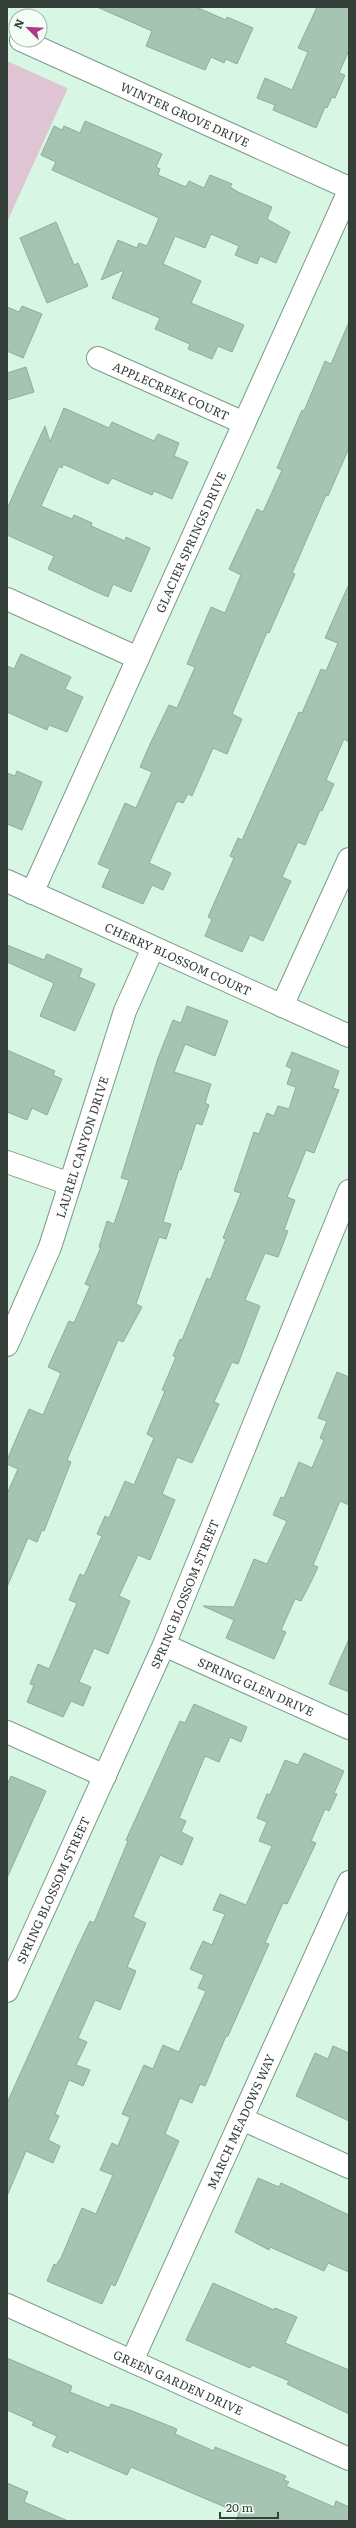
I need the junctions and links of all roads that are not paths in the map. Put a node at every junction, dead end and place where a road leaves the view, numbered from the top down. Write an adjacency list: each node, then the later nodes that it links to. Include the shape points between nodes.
1 (39, 48): 2 (street, WINTER GROVE DRIVE)
2 (349, 188)
3 (349, 191): 5 (street, GLACIER SPRINGS DRIVE)
4 (98, 358): 5 (street, APPLECREEK COURT)
5 (244, 424): 7 (street, GLACIER SPRINGS DRIVE)
6 (7, 599): 7 (street)
7 (138, 658): 10 (street, GLACIER SPRINGS DRIVE)
8 (349, 859): 12 (street)
9 (7, 881): 10 (street, CHERRY BLOSSOM COURT)
10 (32, 893): 11 (street, CHERRY BLOSSOM COURT)
11 (153, 948): 12 (street, CHERRY BLOSSOM COURT); 15 (street, LAUREL CANYON DRIVE, via 125,1011)
12 (282, 1006): 13 (street, CHERRY BLOSSOM COURT)
13 (349, 1036)
14 (7, 1162): 15 (street)
15 (70, 1184): 17 (street, LAUREL CANYON DRIVE, via 50,1247)
16 (349, 1191): 18 (street, SPRING BLOSSOM STREET)
17 (7, 1346)
18 (164, 1645): 19 (street, SPRING GLEN DRIVE); 21 (street, SPRING BLOSSOM STREET)
19 (349, 1728)
20 (7, 1732): 21 (street)
21 (104, 1776): 23 (street, SPRING BLOSSOM STREET)
22 (349, 1882): 24 (street, MARCH MEADOWS WAY)
23 (7, 1991)
24 (242, 2119): 25 (street); 27 (street, MARCH MEADOWS WAY)
25 (349, 2167)
26 (7, 2304): 27 (street, GREEN GARDEN DRIVE)
27 (132, 2361): 28 (street, GREEN GARDEN DRIVE)
28 (349, 2459)

